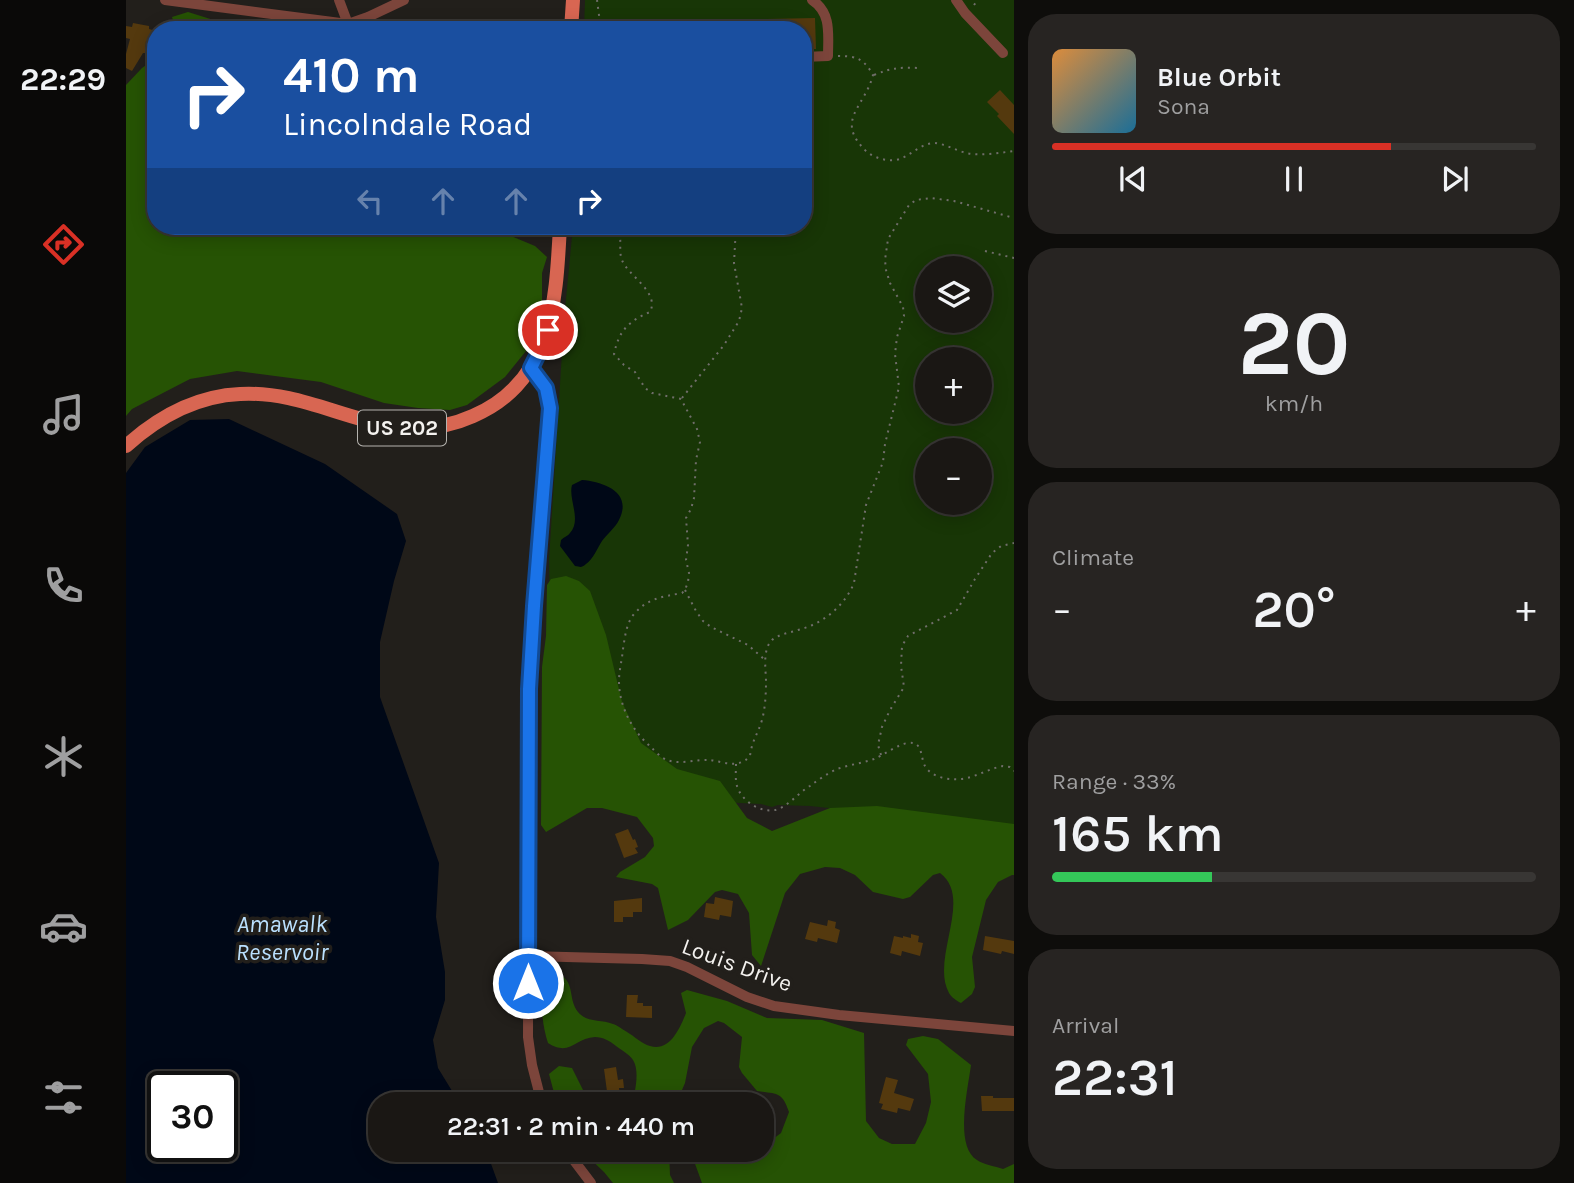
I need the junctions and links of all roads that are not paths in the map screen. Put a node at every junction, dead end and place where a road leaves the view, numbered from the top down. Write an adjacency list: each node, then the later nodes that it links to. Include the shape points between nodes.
1 (165, 0): 7 (street)
2 (339, 0): 8 (street)
3 (404, 0): 9 (street)
4 (573, 0): 10 (main road)
5 (812, 0): 12 (street, via 827,17 828,56)
6 (956, 0): 11 (street)
7 (310, 21)
8 (348, 21)
9 (361, 21)
10 (572, 21)
11 (1003, 53)
12 (812, 57)
13 (559, 235): 14 (main road, US 202, via 553,309)
14 (531, 368): 15 (main road, US 202, via 497,404 437,427 386,425 295,398 239,394 172,413); 16 (street, via 546,388 550,408 529,689)
15 (126, 446)
16 (528, 956): 17 (street, Louis Drive, via 670,961 774,1006); 18 (street, via 528,1037)
17 (1014, 1031)
18 (539, 1092)
19 (575, 1162): 20 (street)
20 (591, 1183)

